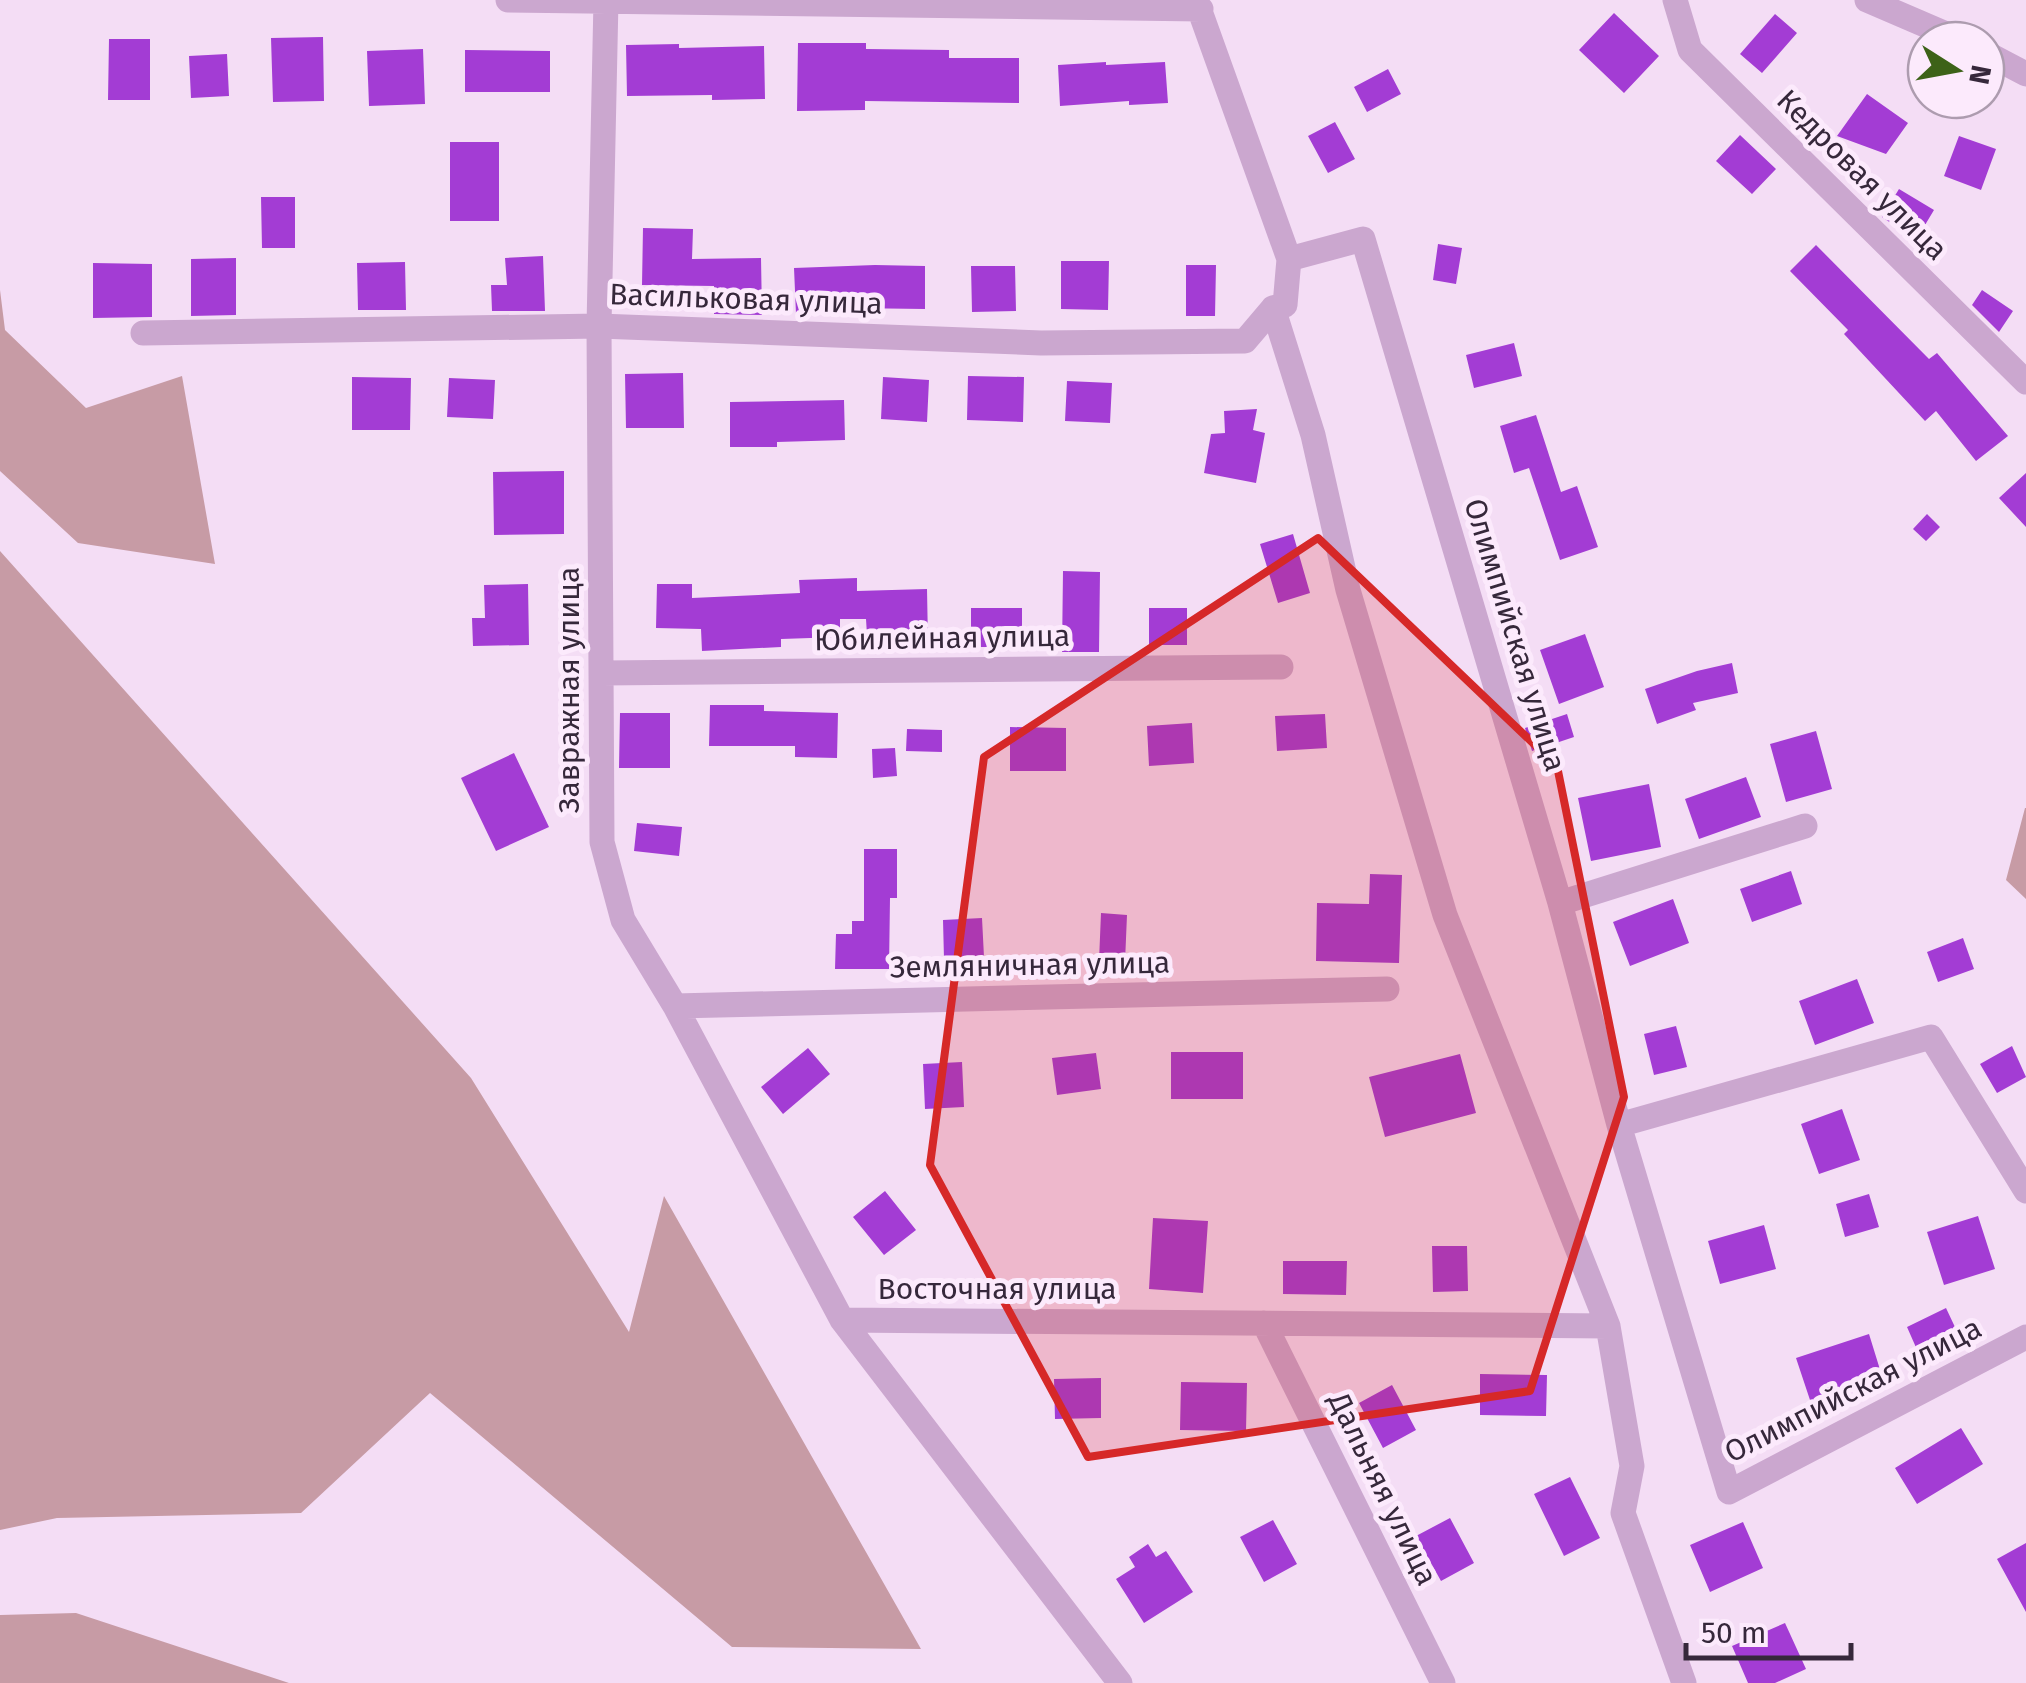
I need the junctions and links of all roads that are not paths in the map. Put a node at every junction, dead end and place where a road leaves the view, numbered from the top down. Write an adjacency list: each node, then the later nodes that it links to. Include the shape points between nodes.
1 (508, 0): 4 (street)
2 (1675, 0): 11 (street, Кедровая улица, via 1690,50)
3 (1868, 0): 6 (street)
4 (606, 1): 5 (street); 9 (street, Завражная улица)
5 (1199, 5): 7 (street)
6 (1914, 20)
7 (1290, 259): 8 (street, Васильковая улица, via 1285,305); 15 (street, Олимпийская улица, via 1363,238)
8 (1273, 308): 9 (street, Васильковая улица, via 1246,341 1041,343); 22 (street, via 1445,915)
9 (599, 326): 10 (street, Васильковая улица); 13 (street, Завражная улица)
10 (143, 332)
11 (2026, 382)
12 (1282, 667): 13 (street, Юбилейная улица)
13 (602, 673): 17 (street, Завражная улица, via 602,842 623,920)
14 (1805, 826): 15 (street)
15 (1560, 903): 18 (street, Олимпийская улица)
16 (1387, 989): 17 (street, Земляничная улица)
17 (674, 1006): 20 (street, Завражная улица)
18 (1619, 1125): 19 (street, via 1931,1037); 23 (street, Олимпийская улица, via 1729,1492)
19 (2026, 1191)
20 (842, 1320): 21 (street, Восточная улица); 24 (street, Восточная улица)
21 (1264, 1323): 22 (street, Восточная улица); 25 (street, Дальняя улица)
22 (1608, 1326): 26 (street, via 1632,1466 1623,1513)
23 (2026, 1338)
24 (1120, 1683)
25 (1443, 1683)
26 (1684, 1683)

